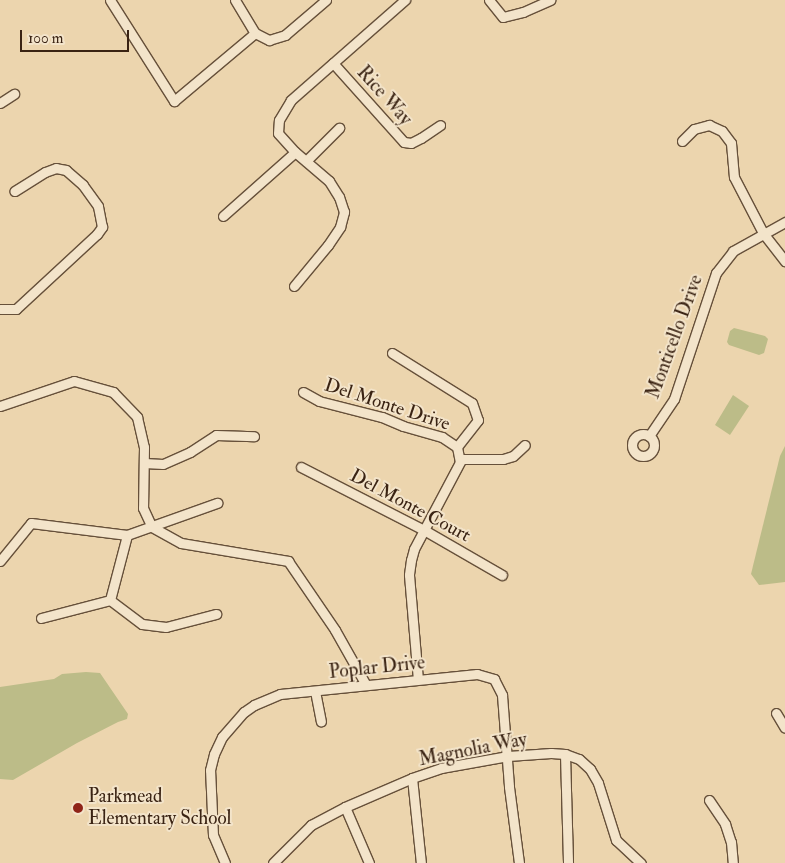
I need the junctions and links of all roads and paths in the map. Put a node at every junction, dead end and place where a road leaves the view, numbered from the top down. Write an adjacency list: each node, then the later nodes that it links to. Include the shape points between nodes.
1 (110, 0): 7 (street, via 174,101)
2 (235, 0): 7 (street)
3 (326, 0): 7 (street, via 285,35 269,40)
4 (405, 0): 8 (street)
5 (489, 0): 6 (street, via 503,17)
6 (550, 0)
7 (255, 33)
8 (333, 63): 11 (street, Rice Way, via 404,142 411,143); 14 (street, via 291,100 278,120 278,133)
9 (14, 94): 10 (street)
10 (0, 102)
11 (440, 125)
12 (339, 128): 15 (street)
13 (682, 140): 19 (street, via 694,130 709,125 722,131 731,143 734,177)
14 (295, 152): 15 (street); 17 (street)
15 (306, 161): 21 (street, via 329,181 344,212 340,227 328,245)
16 (14, 191): 22 (street, via 45,172 56,168 66,170 83,185 98,206 102,227 16,309)
17 (223, 216)
18 (785, 222): 19 (street, Monticello Drive)
19 (763, 233): 20 (street); 27 (street, Monticello Drive, via 732,251 716,273 674,399)
20 (785, 261)
21 (294, 286)
22 (0, 309)
23 (392, 353): 29 (street, via 472,403 478,420)
24 (302, 392): 29 (street, Del Monte Drive, via 319,401 442,437)
25 (0, 406): 31 (street, via 74,381 114,392 137,417)
26 (254, 436): 31 (street, via 216,435 163,464)
27 (649, 436)
28 (525, 445): 30 (street, via 513,456 503,459)
29 (457, 447): 30 (street, Del Monte Drive)
30 (460, 459): 35 (street, Del Monte Drive)
31 (144, 463): 34 (street, via 143,508)
32 (301, 467): 35 (street, Del Monte Court)
33 (217, 503): 34 (street)
34 (152, 527): 36 (street); 43 (street, via 181,543 288,561 335,630)
35 (424, 530): 38 (street, Del Monte Court); 42 (street, Del Monte Drive, via 414,549 409,575)
36 (127, 535): 37 (street, via 31,523); 39 (street)
37 (0, 561)
38 (502, 576)
39 (110, 600): 40 (street, via 142,624 166,627); 41 (street)
40 (216, 614)
41 (41, 618)
42 (418, 679): 43 (street, Poplar Drive); 49 (street, Poplar Drive, via 477,674 494,679 502,695)
43 (366, 685): 44 (street, Poplar Drive)
44 (315, 691): 46 (street); 53 (street, Poplar Drive, via 280,694 254,705 234,721 222,738 210,770 210,795 214,835)
45 (776, 713): 47 (street)
46 (321, 721)
47 (785, 728)
48 (565, 754): 49 (street, Magnolia Way); 58 (street); 59 (street, Magnolia Way, via 579,759 590,769 598,783 616,840)
49 (508, 756): 50 (street, Magnolia Way, via 440,768); 57 (street, Poplar Drive)
50 (412, 778): 52 (street, Magnolia Way); 56 (street)
51 (709, 800): 60 (street, via 725,824)
52 (346, 807): 54 (street, Magnolia Way, via 311,825); 55 (street)
53 (224, 863)
54 (273, 863)
55 (369, 863)
56 (421, 863)
57 (519, 863)
58 (568, 863)
59 (641, 863)
60 (733, 863)

